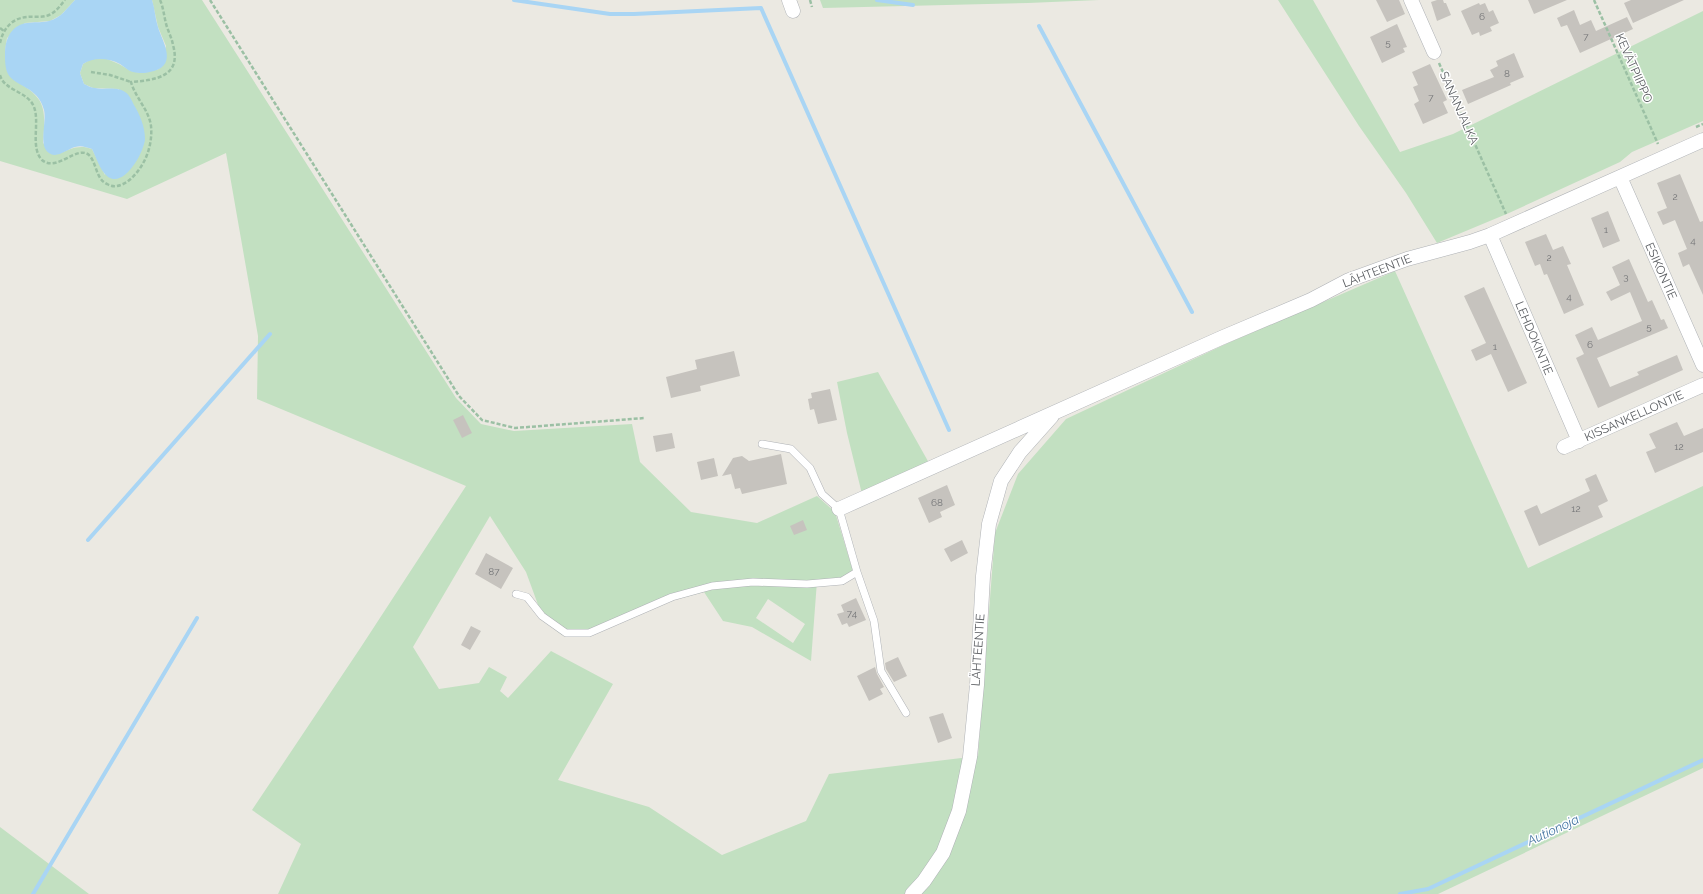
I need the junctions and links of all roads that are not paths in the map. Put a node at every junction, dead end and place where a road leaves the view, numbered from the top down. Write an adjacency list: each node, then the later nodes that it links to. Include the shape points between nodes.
1 (1411, 0): 2 (street)
2 (1434, 52)
3 (1703, 140): 4 (street, LÄHTEENTIE)
4 (1620, 177): 5 (street, LÄHTEENTIE); 6 (street, ESIKONTIE)
5 (1490, 235): 8 (street, LÄHTEENTIE, via 1396,262 1349,280 1311,300); 9 (street, LEHDOKINTIE)
6 (1703, 365)
7 (1703, 385): 9 (street, KISSANKELLONTIE)
8 (1055, 413): 12 (street, LÄHTEENTIE); 16 (street, LÄHTEENTIE, via 1020,452 1001,481 989,524 970,757 959,811 943,853)
9 (1579, 441): 11 (street, KISSANKELLONTIE)
10 (762, 444): 12 (lane, via 791,449 810,468 822,494)
11 (1564, 447)
12 (839, 510): 13 (lane)
13 (857, 572): 14 (lane, via 842,581 807,584 753,582 712,586 672,597 589,633 566,633 542,616 527,597); 15 (lane, via 874,621 881,672)
14 (516, 594)
15 (906, 713)
16 (912, 894)

